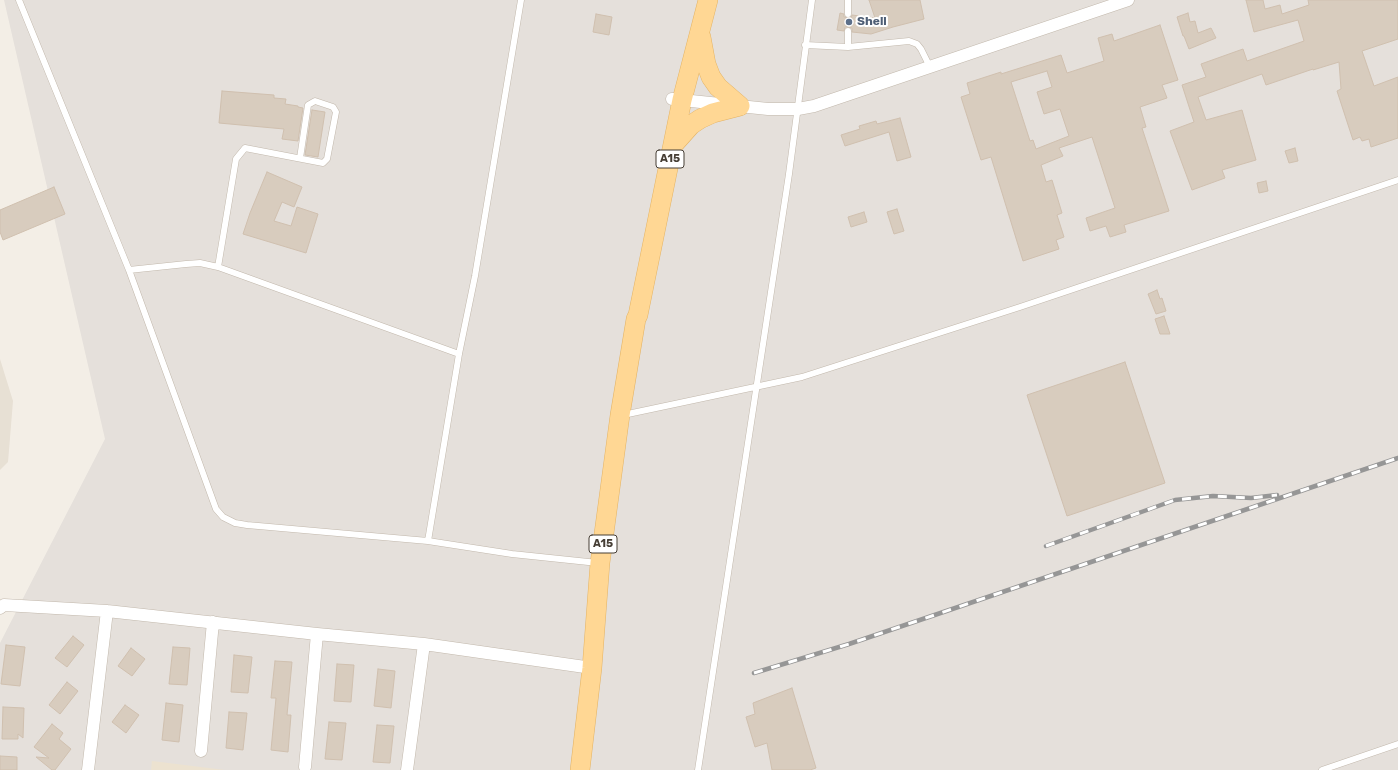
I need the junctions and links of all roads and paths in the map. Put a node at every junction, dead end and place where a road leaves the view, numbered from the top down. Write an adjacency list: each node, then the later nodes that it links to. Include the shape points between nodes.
1 (19, 0): 21 (lane)
2 (520, 0): 23 (lane, via 475,276)
3 (698, 0): 14 (main road, A15)
4 (708, 0): 9 (main road, A15)
5 (812, 0): 11 (lane)
6 (848, 0): 8 (lane)
7 (1128, 0): 13 (street)
8 (848, 14)
9 (700, 28): 14 (main road, A15); 15 (main road, via 706,64 711,77 718,87)
10 (848, 31): 12 (lane)
11 (805, 45): 12 (lane); 16 (lane)
12 (848, 47): 13 (lane, via 910,41 921,49)
13 (930, 67): 16 (street)
14 (677, 100): 15 (street); 17 (main road, A15); 22 (main road, A15, via 646,227 634,314)
15 (740, 106): 16 (street); 17 (main road, via 700,119)
16 (798, 109): 24 (lane)
17 (673, 144): 22 (main road, A15)
18 (300, 158): 18 (lane, via 323,163 327,159 336,112 334,107 314,101 308,106); 20 (lane, via 245,148 236,160)
19 (1398, 180): 24 (lane, via 887,350 802,377)
20 (218, 267): 21 (lane, via 186,264); 23 (lane)
21 (129, 270): 26 (lane, via 216,509 223,517 247,525)
22 (636, 319): 25 (main road, A15)
23 (459, 354): 26 (lane)
24 (755, 388): 25 (lane); 40 (lane)
25 (620, 415): 27 (main road, A15)
26 (428, 541): 27 (lane, via 512,554)
27 (600, 563): 33 (main road, A15)
28 (0, 608): 29 (street, via 4,606)
29 (107, 611): 30 (street); 37 (street)
30 (213, 622): 31 (street); 35 (street)
31 (317, 634): 32 (street); 36 (street)
32 (424, 644): 33 (street); 38 (street)
33 (592, 668): 39 (main road, A15)
34 (1398, 744): 41 (lane)
35 (201, 752)
36 (305, 767)
37 (88, 770)
38 (407, 770)
39 (580, 770)
40 (698, 770)
41 (1322, 770)

